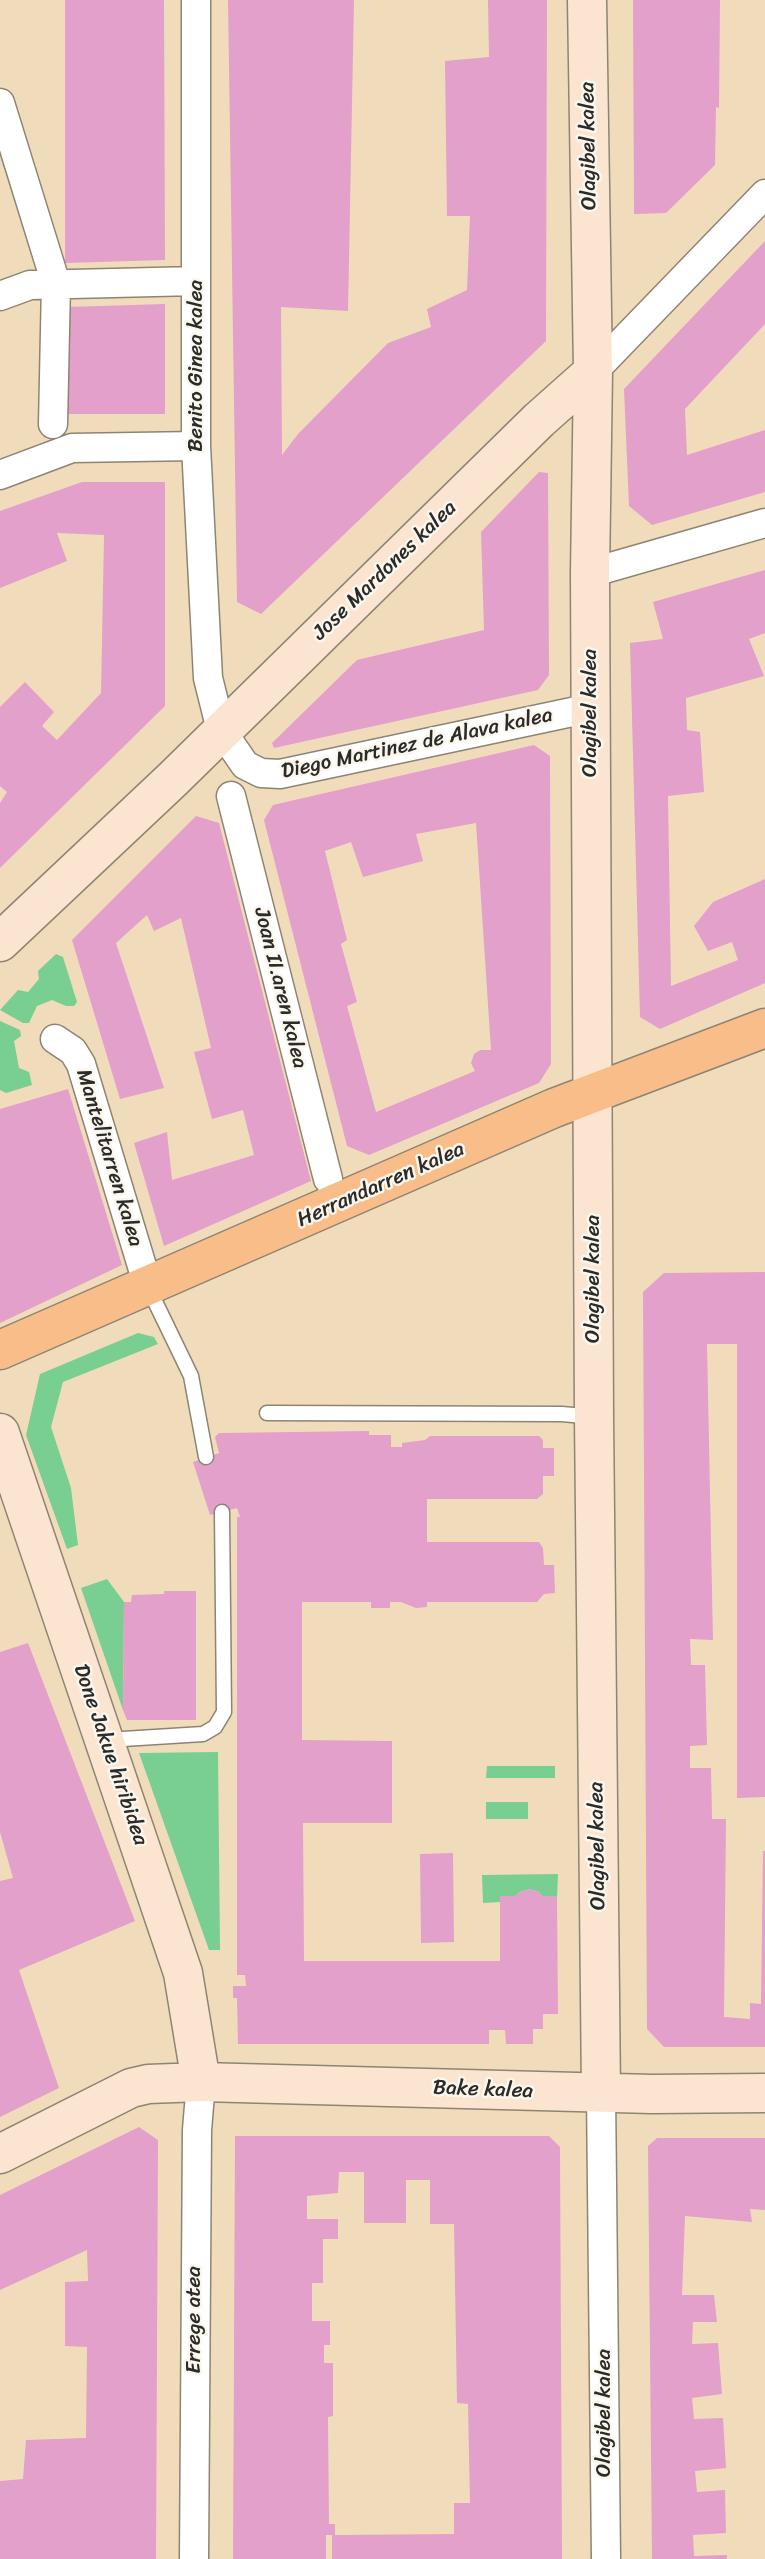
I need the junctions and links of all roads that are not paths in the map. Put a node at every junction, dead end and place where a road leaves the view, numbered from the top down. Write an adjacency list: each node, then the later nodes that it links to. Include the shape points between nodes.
1 (196, 0): 5 (street, Benito Ginea kalea)
2 (587, 0): 8 (main road, Olagibel kalea)
3 (0, 103): 6 (street)
4 (765, 194): 8 (street, Jose Mardones kalea)
5 (197, 281): 6 (street); 10 (street, Benito Ginea kalea)
6 (56, 284): 7 (street, via 30,285); 9 (street)
7 (0, 296)
8 (593, 372): 13 (main road, Olagibel kalea); 15 (main road, Jose Mardones kalea)
9 (53, 424)
10 (196, 446): 11 (street, via 72,448); 15 (street, Benito Ginea kalea, via 208,678)
11 (0, 475)
12 (765, 523): 13 (street)
13 (590, 573): 14 (main road, Olagibel kalea)
14 (591, 708): 15 (street, Diego Martinez de Alava kalea, via 280,774 261,773 245,765); 20 (main road, Olagibel kalea)
15 (221, 730): 17 (main road, Jose Mardones kalea)
16 (231, 796): 21 (street, Joan II.aren kalea)
17 (0, 942)
18 (765, 1028): 20 (main road, Herrandarren kalea)
19 (55, 1039): 22 (street, Mantelitarren kalea, via 73,1051 81,1064)
20 (593, 1092): 22 (main road, Herrandarren kalea); 25 (main road, Olagibel kalea)
21 (328, 1179)
22 (148, 1286): 23 (main road, Herrandarren kalea); 27 (lane, via 191,1376)
23 (0, 1350)
24 (267, 1413): 25 (lane)
25 (594, 1417): 31 (main road, Olagibel kalea)
26 (0, 1433): 29 (main road, Done Jakue hiribidea)
27 (206, 1457)
28 (222, 1512): 29 (lane, via 224,1712 215,1727 203,1734)
29 (106, 1740): 30 (main road, Done Jakue hiribidea, via 183,1973)
30 (201, 2082): 31 (main road, Bake kalea); 33 (main road, Bake kalea, via 131,2088); 34 (street, Errege atea)
31 (601, 2093): 32 (main road, Bake kalea); 35 (street, Olagibel kalea)
32 (765, 2093)
33 (0, 2154)
34 (194, 2559)
35 (606, 2559)

